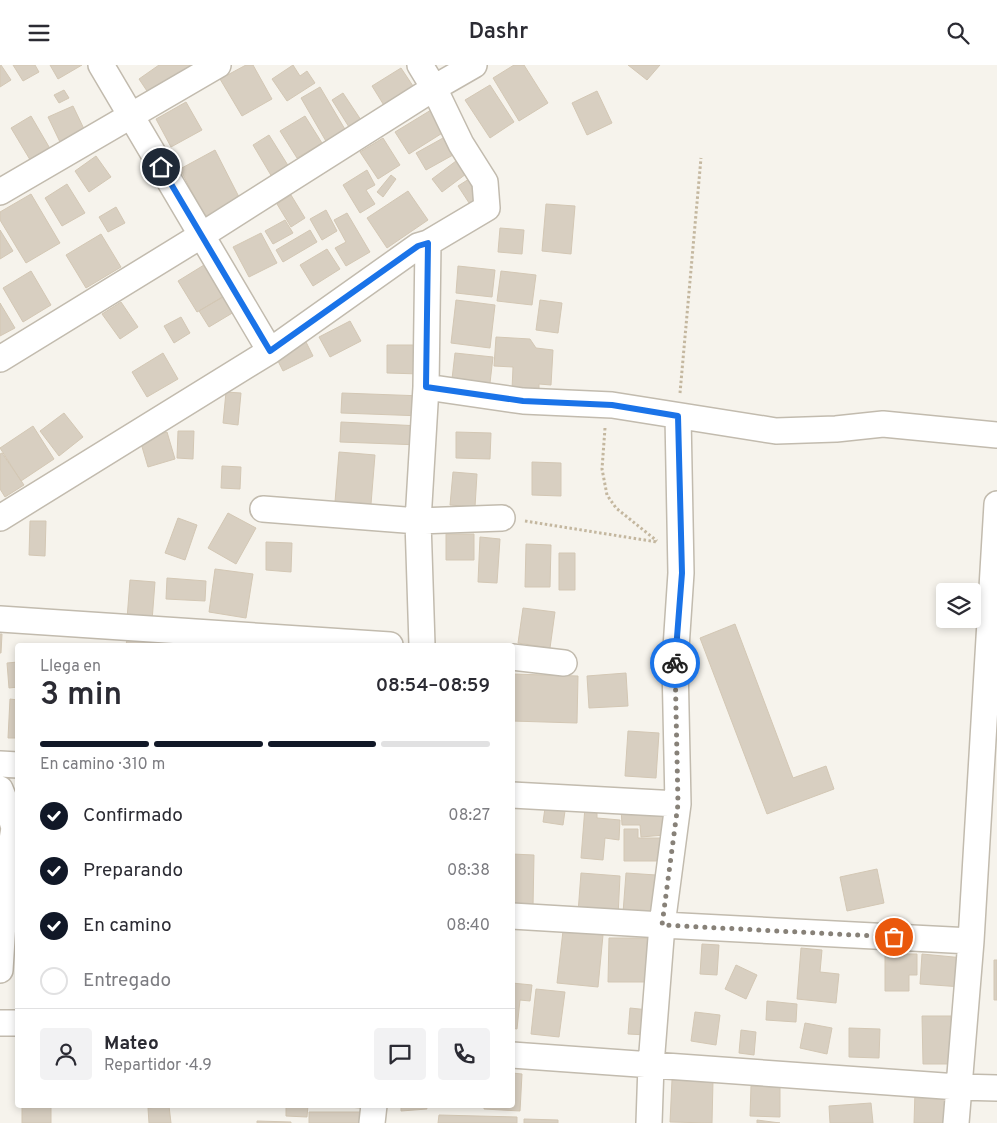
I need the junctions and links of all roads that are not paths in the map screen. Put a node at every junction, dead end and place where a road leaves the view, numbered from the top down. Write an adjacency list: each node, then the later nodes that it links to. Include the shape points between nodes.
1 (101, 65): 6 (street)
2 (218, 65): 6 (street)
3 (420, 65): 5 (street)
4 (474, 65): 5 (street)
5 (434, 88): 8 (street); 9 (street, via 484,182 487,208)
6 (131, 116): 7 (street); 8 (street)
7 (0, 192)
8 (202, 235): 10 (street); 11 (street)
9 (428, 243): 10 (street, via 418,246); 12 (street)
10 (270, 351): 18 (street)
11 (0, 359)
12 (426, 387): 13 (street, via 523,401 612,405); 19 (street)
13 (678, 416): 14 (street, via 776,431 883,424); 29 (street, via 682,573 675,663)
14 (997, 435)
15 (997, 504): 33 (street)
16 (263, 509): 19 (street)
17 (502, 518): 19 (street)
18 (0, 519)
19 (418, 521): 22 (street)
20 (0, 619): 21 (street)
21 (360, 643)
22 (422, 643)
23 (515, 657): 24 (street)
24 (564, 663)
25 (0, 764): 26 (street)
26 (15, 765)
27 (0, 789): 30 (street, via 14,828)
28 (515, 795): 29 (street)
29 (678, 804): 32 (street)
30 (3, 876): 34 (street)
31 (515, 916): 32 (street)
32 (662, 925): 33 (street); 38 (street)
33 (971, 941): 39 (street)
34 (0, 970)
35 (0, 1023): 36 (street)
36 (15, 1023)
37 (515, 1055): 38 (street)
38 (651, 1065): 39 (street); 43 (street)
39 (958, 1087): 40 (street); 44 (street)
40 (997, 1088)
41 (374, 1108): 42 (street)
42 (372, 1123)
43 (649, 1123)
44 (956, 1123)

